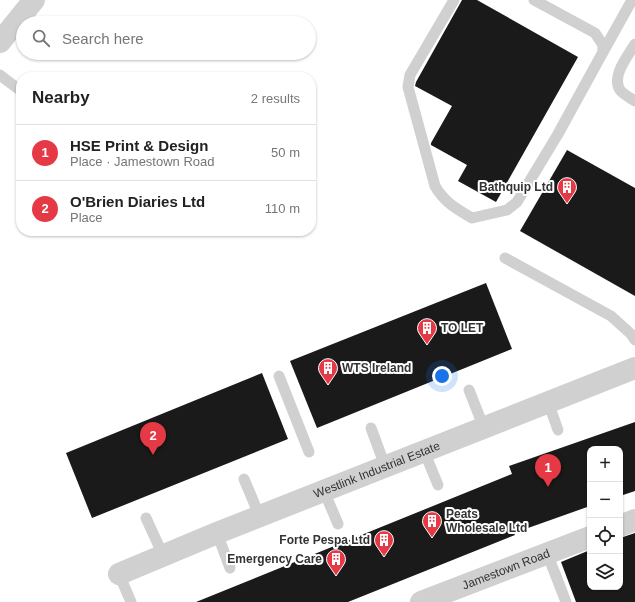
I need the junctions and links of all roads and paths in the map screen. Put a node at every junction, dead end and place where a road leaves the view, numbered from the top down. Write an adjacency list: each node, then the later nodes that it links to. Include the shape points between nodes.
1 (34, 0): 5 (street)
2 (454, 0): 9 (lane, via 410,75 408,87 435,186 441,196 472,218 507,210 517,202)
3 (534, 0): 9 (lane, via 595,33 603,45)
4 (632, 0): 9 (lane)
5 (21, 16)
6 (16, 22): 7 (street)
7 (0, 42)
8 (635, 44): 12 (lane, via 618,74 617,81 620,90)
9 (603, 52)
10 (0, 75): 11 (lane)
11 (16, 87)
12 (635, 101)
13 (505, 258): 14 (lane, via 611,316)
14 (635, 340)
15 (635, 368): 18 (street, Westlink Industrial Estate)
16 (279, 376): 23 (lane)
17 (469, 390): 20 (lane)
18 (548, 402): 20 (street, Westlink Industrial Estate); 21 (lane)
19 (371, 428): 24 (lane)
20 (484, 428): 22 (street, Westlink Industrial Estate)
21 (558, 430)
22 (424, 451): 24 (street, Westlink Industrial Estate); 26 (lane)
23 (309, 452)
24 (386, 466): 27 (street, Westlink Industrial Estate)
25 (244, 479): 28 (lane)
26 (438, 485)
27 (324, 491): 28 (street, Westlink Industrial Estate); 31 (lane)
28 (260, 516): 33 (street, Westlink Industrial Estate)
29 (146, 518): 36 (lane)
30 (635, 520): 32 (street)
31 (338, 524)
32 (623, 525)
33 (217, 533): 36 (street, Westlink Industrial Estate); 37 (lane)
34 (587, 538): 35 (street, Jamestown Road)
35 (547, 553): 39 (street, Jamestown Road); 42 (lane)
36 (163, 555): 38 (street, Westlink Industrial Estate)
37 (230, 568)
38 (119, 574): 40 (lane)
39 (452, 596): 41 (street, Jamestown Road)
40 (131, 602)
41 (421, 602)
42 (566, 602)

